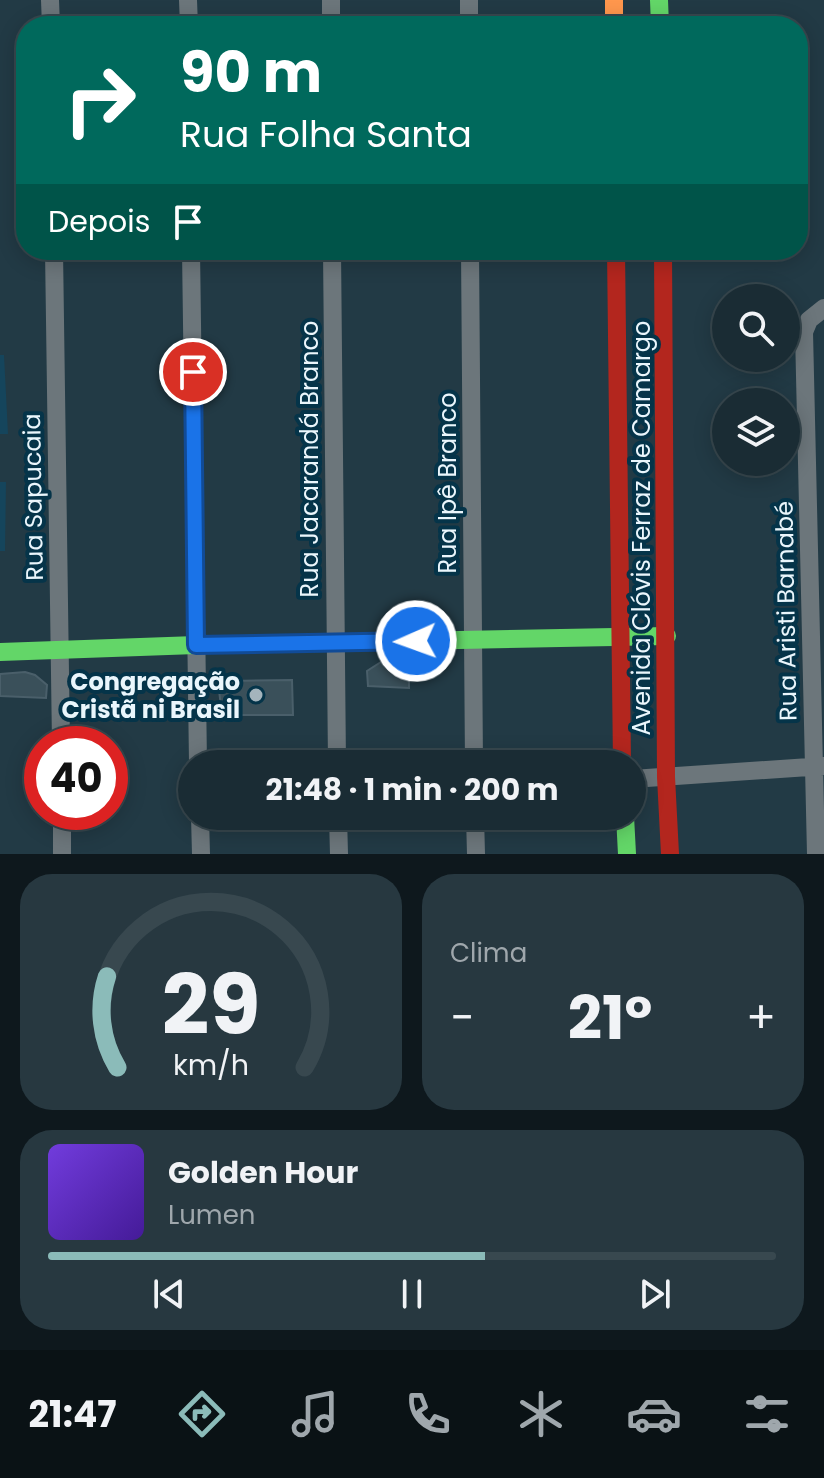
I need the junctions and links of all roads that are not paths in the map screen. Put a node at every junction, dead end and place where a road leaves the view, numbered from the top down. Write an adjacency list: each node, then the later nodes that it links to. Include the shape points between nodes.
1 (54, 260): 13 (street, Rua Sapucaia)
2 (191, 260): 12 (street)
3 (332, 260): 11 (street, Rua Jacarandá Branco)
4 (470, 260): 10 (street, Rua Ipê Branco)
5 (616, 260): 9 (main road, Avenida Clóvis Ferraz de Camargo)
6 (663, 260): 8 (main road, Avenida Clóvis Ferraz de Camargo)
7 (817, 314): 20 (street, Rua Aristi Barnabé, via 804,332)
8 (667, 636): 9 (main road); 21 (main road, Avenida Clóvis Ferraz de Camargo)
9 (619, 637): 10 (main road); 19 (main road, Avenida Clóvis Ferraz de Camargo)
10 (472, 639): 11 (main road); 18 (street, Rua Ipê Branco)
11 (334, 643): 12 (main road); 17 (street, Rua Jacarandá Branco)
12 (196, 645): 13 (main road); 16 (street)
13 (59, 649): 14 (main road); 15 (street, Rua Sapucaia)
14 (0, 652)
15 (61, 726)
16 (198, 750)
17 (337, 750)
18 (474, 750)
19 (622, 750)
20 (818, 766): 21 (street); 34 (street, Rua Aristi Barnabé)
21 (666, 777): 22 (street); 33 (main road, Avenida Clóvis Ferraz de Camargo)
22 (646, 778)
23 (62, 830): 28 (street)
24 (200, 830): 29 (street)
25 (338, 830): 30 (street)
26 (475, 830): 31 (street)
27 (626, 830): 32 (main road)
28 (62, 854)
29 (201, 854)
30 (339, 854)
31 (476, 854)
32 (627, 854)
33 (670, 854)
34 (816, 854)

